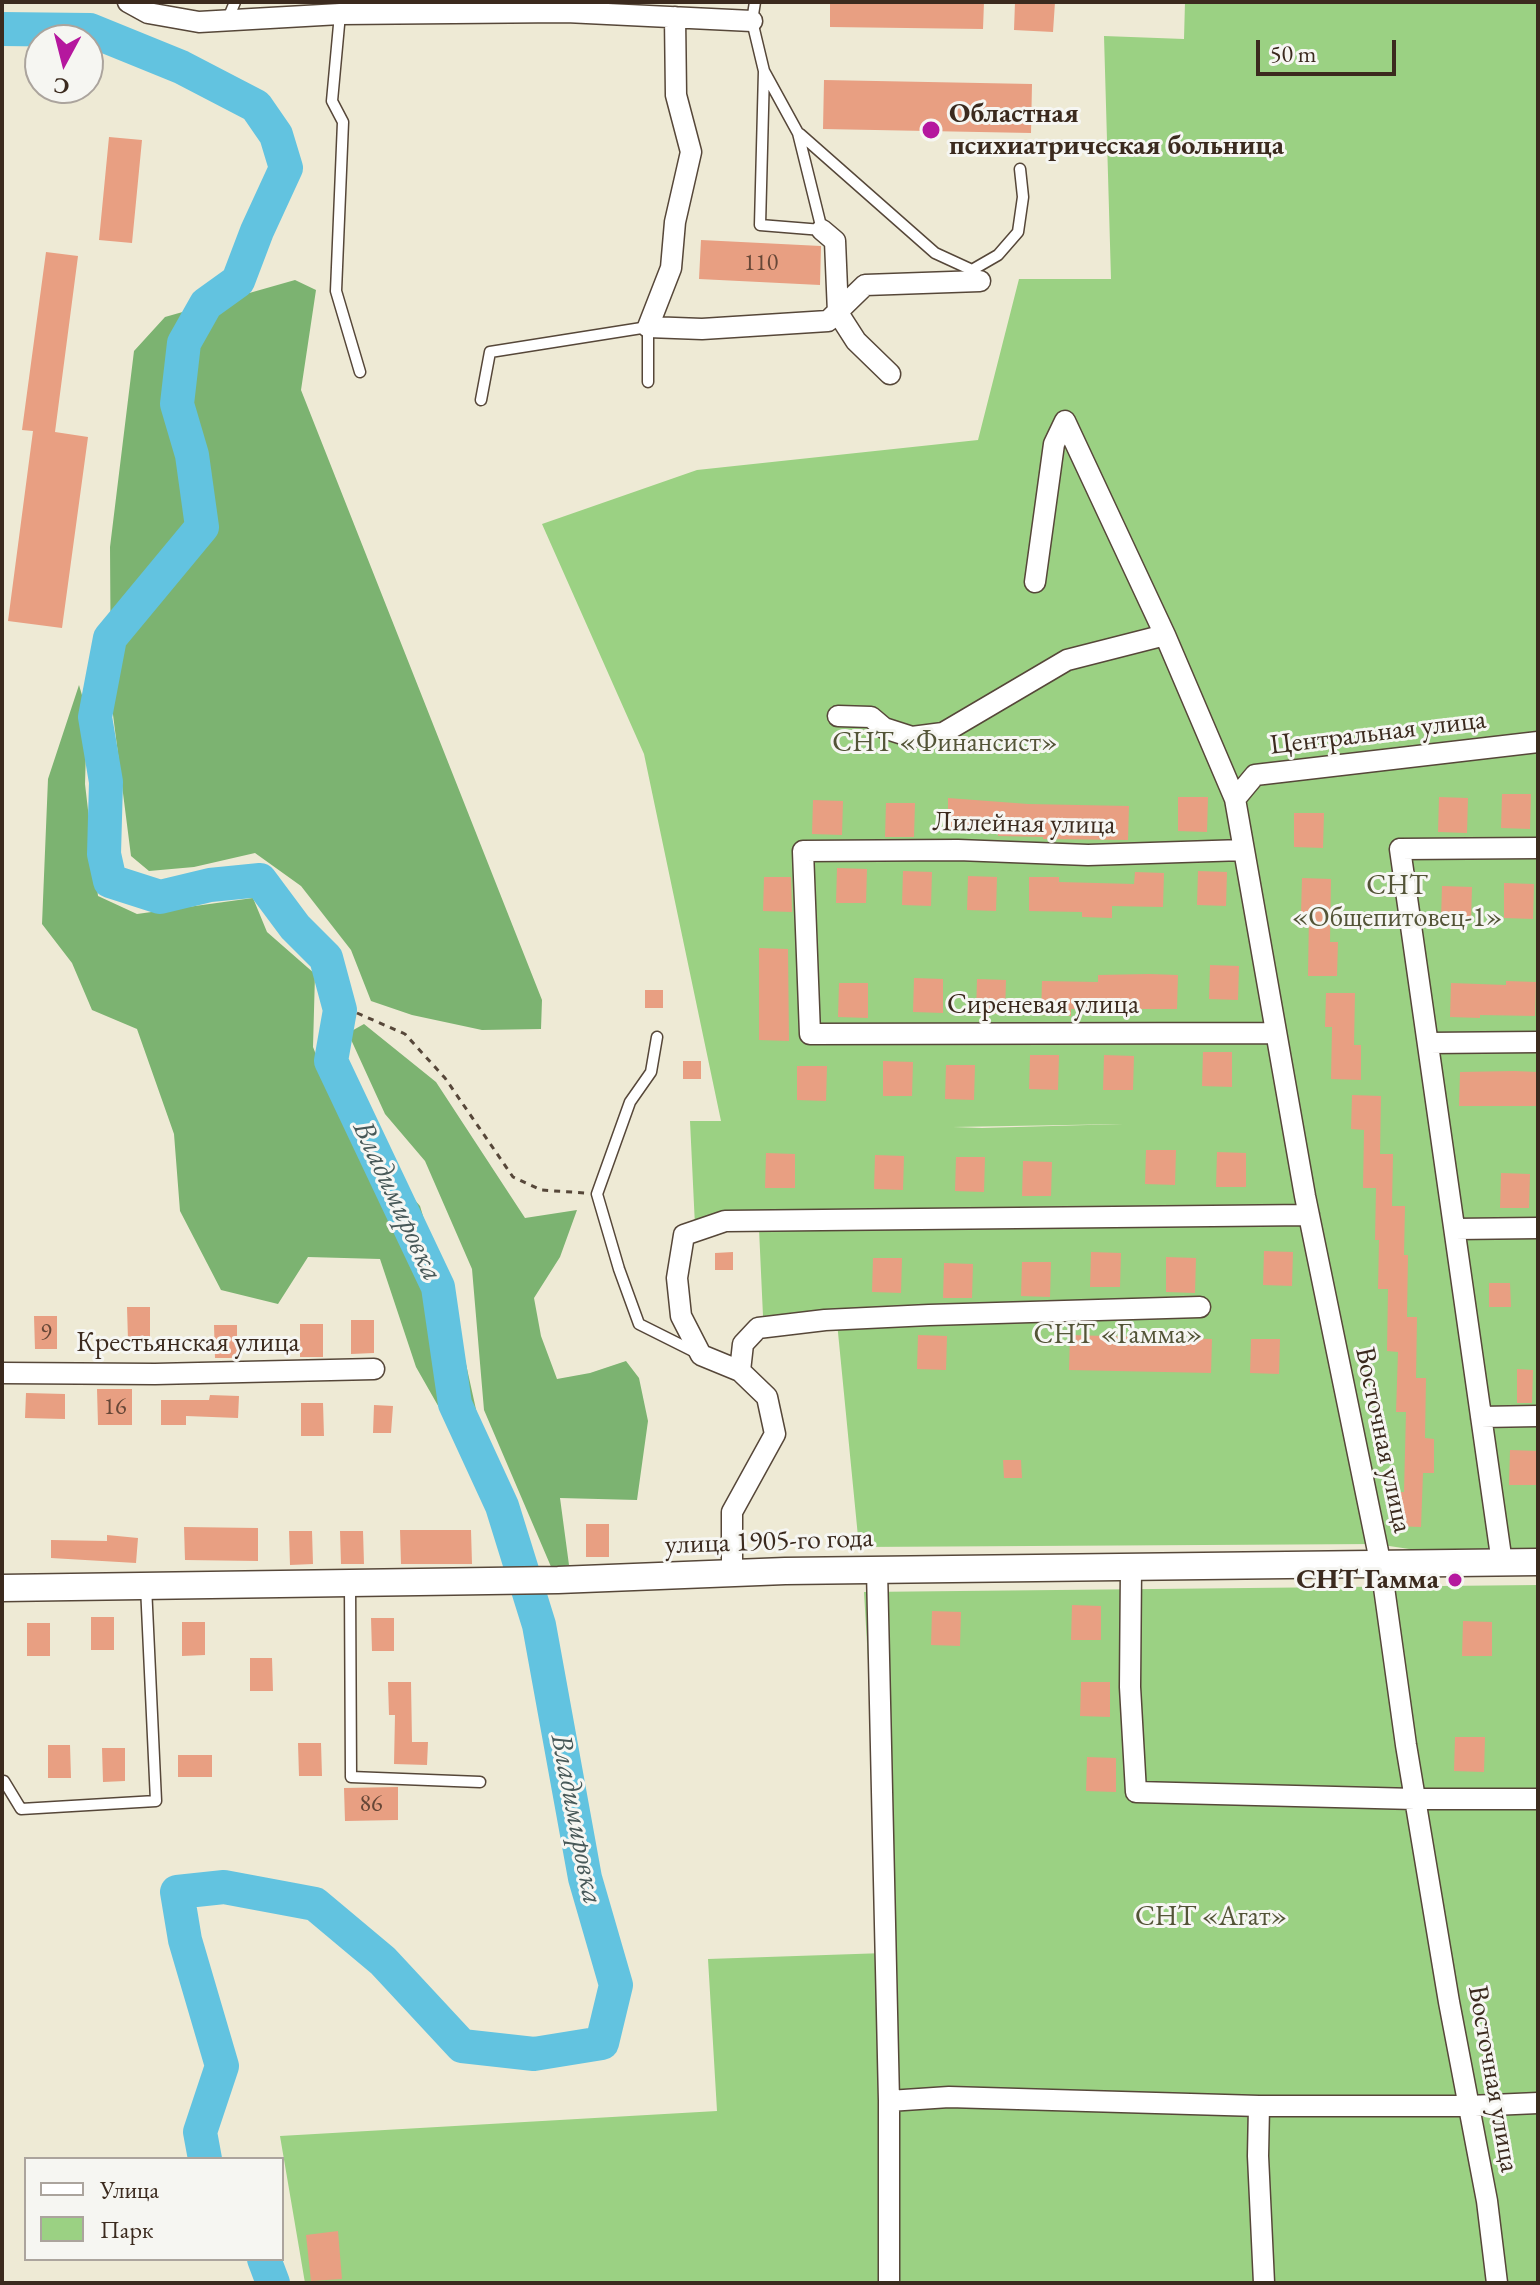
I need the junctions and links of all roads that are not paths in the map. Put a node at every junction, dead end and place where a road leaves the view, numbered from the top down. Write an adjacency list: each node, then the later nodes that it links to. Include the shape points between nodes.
1 (128, 2): 3 (street, via 148,13 199,22)
2 (393, 8): 5 (street); 6 (street)
3 (231, 11): 5 (street)
4 (754, 11): 6 (street); 7 (lane)
5 (340, 14): 14 (lane, via 332,101 343,122 336,291)
6 (675, 17): 13 (street, via 676,95 691,152 671,268)
7 (764, 71): 8 (lane); 10 (lane, via 760,225)
8 (798, 133): 10 (lane); 11 (lane, via 935,253)
9 (1020, 169): 11 (lane, via 1018,232)
10 (822, 230): 12 (street, via 835,241)
11 (976, 276): 12 (street, via 865,285)
12 (838, 313): 13 (street, via 828,321); 15 (street, via 856,341)
13 (648, 327): 16 (lane); 17 (lane, via 490,352)
14 (360, 372)
15 (890, 374)
16 (648, 382)
17 (481, 400)
18 (1035, 582): 19 (street, Восточная улица, via 1054,444 1065,421)
19 (1165, 635): 20 (street, via 1067,660 943,733 912,737 884,728 871,717); 22 (street, Восточная улица)
20 (838, 716)
21 (1538, 742): 22 (street, Центральная улица, via 1255,775)
22 (1235, 799): 24 (street, Восточная улица)
23 (1538, 848): 29 (street, via 1400,849)
24 (1244, 850): 25 (street, Восточная улица); 26 (street, Лилейная улица, via 1088,855 803,851)
25 (1276, 1033): 26 (street, Сиреневая улица); 30 (street, Восточная улица)
26 (810, 1034)
27 (657, 1037): 34 (lane, via 651,1072 630,1102 597,1194 639,1324)
28 (1538, 1042): 29 (street)
29 (1429, 1043): 32 (street)
30 (1309, 1215): 34 (street, via 725,1221 684,1235 677,1278 681,1316); 42 (street, Восточная улица)
31 (1538, 1228): 32 (street)
32 (1455, 1229): 39 (street)
33 (1200, 1307): 36 (street, via 914,1315 758,1328 743,1344)
34 (701, 1355): 36 (street)
35 (374, 1369): 37 (street, Крестьянская улица)
36 (740, 1371): 45 (street, via 767,1397 775,1434 732,1512)
37 (2, 1373)
38 (1538, 1416): 39 (street)
39 (1481, 1417): 41 (street)
40 (1538, 1562): 41 (street, улица 1905-го года)
41 (1502, 1563): 42 (street, улица 1905-го года)
42 (1381, 1566): 43 (street, улица 1905-го года); 51 (street, Восточная улица)
43 (1131, 1568): 44 (street, улица 1905-го года); 51 (street, via 1136,1792)
44 (877, 1570): 45 (street, улица 1905-го года); 53 (street)
45 (732, 1575): 46 (street, улица 1905-го года)
46 (350, 1582): 47 (street, улица 1905-го года); 50 (lane, via 351,1777)
47 (146, 1584): 48 (street, улица 1905-го года); 49 (lane, via 156,1801 21,1809)
48 (2, 1588)
49 (4, 1781)
50 (480, 1782)
51 (1415, 1799): 52 (street); 56 (street, Восточная улица)
52 (1538, 1799)
53 (889, 2101): 55 (street, via 949,2097); 57 (street)
54 (1538, 2103): 56 (street)
55 (1259, 2106): 56 (street); 58 (street)
56 (1469, 2106): 59 (street, Восточная улица)
57 (889, 2283)
58 (1264, 2283)
59 (1497, 2283)

